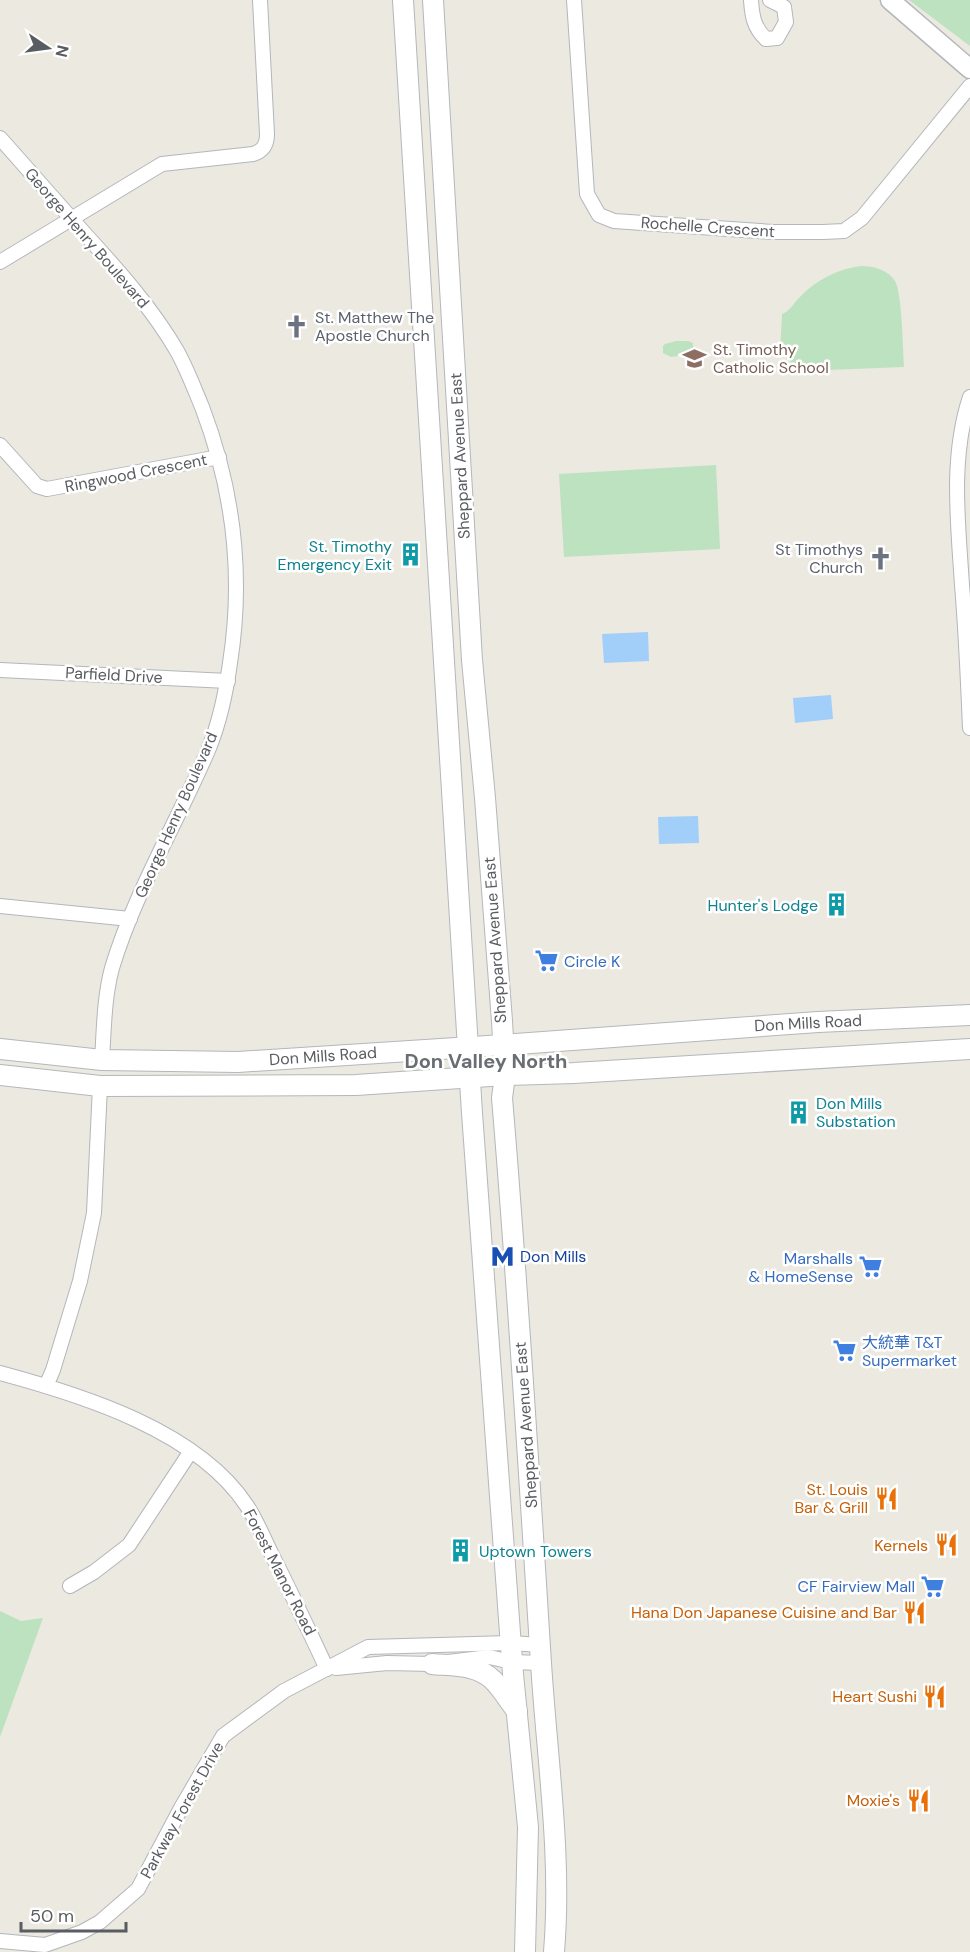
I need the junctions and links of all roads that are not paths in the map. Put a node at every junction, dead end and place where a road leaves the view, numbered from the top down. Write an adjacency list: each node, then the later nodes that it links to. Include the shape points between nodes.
1 (260, 0): 11 (street, via 267,134 261,151 162,164)
2 (404, 0): 23 (main road, Sheppard Avenue East)
3 (433, 0): 22 (main road, Sheppard Avenue East, via 472,660)
4 (574, 0): 9 (street, Rochelle Crescent, via 587,194 599,215 614,221 773,232 844,231 862,218)
5 (751, 0): 6 (street, via 753,18 766,39 777,38 786,22 784,7)
6 (770, 0)
7 (890, 0): 8 (street)
8 (970, 69)
9 (970, 86)
10 (0, 138): 11 (street, George Henry Boulevard)
11 (72, 219): 12 (street); 15 (street, George Henry Boulevard, via 130,286 176,350)
12 (0, 262)
13 (970, 397): 18 (street, via 964,416 956,490)
14 (0, 445): 15 (street, Ringwood Crescent, via 37,486 47,489)
15 (219, 457): 17 (street, George Henry Boulevard, via 229,503 238,584)
16 (0, 670): 17 (street, Parfield Drive)
17 (228, 681): 20 (street, George Henry Boulevard, via 210,746)
18 (970, 728)
19 (0, 906): 20 (street)
20 (130, 919): 26 (street, George Henry Boulevard, via 105,1003)
21 (970, 1015): 22 (main road, Don Mills Road)
22 (503, 1045): 23 (main road, Don Mills Road); 28 (main road, Sheppard Avenue East)
23 (468, 1047): 26 (main road, Don Mills Road, via 238,1062); 29 (main road, Sheppard Avenue East)
24 (0, 1049): 26 (main road, Don Mills Road)
25 (970, 1049): 28 (main road, Don Mills Road)
26 (102, 1060)
27 (0, 1075): 30 (main road, Don Mills Road)
28 (505, 1075): 29 (main road, Don Mills Road); 36 (main road, Sheppard Avenue East, via 502,1098)
29 (470, 1078): 30 (main road, Don Mills Road, via 356,1085); 35 (main road, Sheppard Avenue East)
30 (100, 1086): 32 (street, via 94,1213 80,1281)
31 (0, 1373): 32 (street, Forest Manor Road)
32 (46, 1386): 33 (street, Forest Manor Road, via 138,1419)
33 (191, 1451): 34 (street, via 129,1545); 38 (street, Forest Manor Road, via 228,1481 248,1506)
34 (70, 1586)
35 (512, 1653): 36 (street, Parkway Forest Drive); 36 (street, Parkway Forest Drive); 37 (street, Parkway Forest Drive); 38 (street, Parkway Forest Drive, via 368,1647); 39 (main road, Sheppard Avenue East)
36 (540, 1654): 42 (main road, Sheppard Avenue East, via 557,1908)
37 (432, 1664): 38 (street, Parkway Forest Drive, via 387,1663); 39 (main road, via 483,1672)
38 (327, 1669): 40 (street, Parkway Forest Drive, via 284,1690 223,1736 138,1889 100,1922 45,1945)
39 (517, 1711): 41 (main road, Sheppard Avenue East, via 528,1827)
40 (0, 1941)
41 (525, 1952)
42 (554, 1952)

